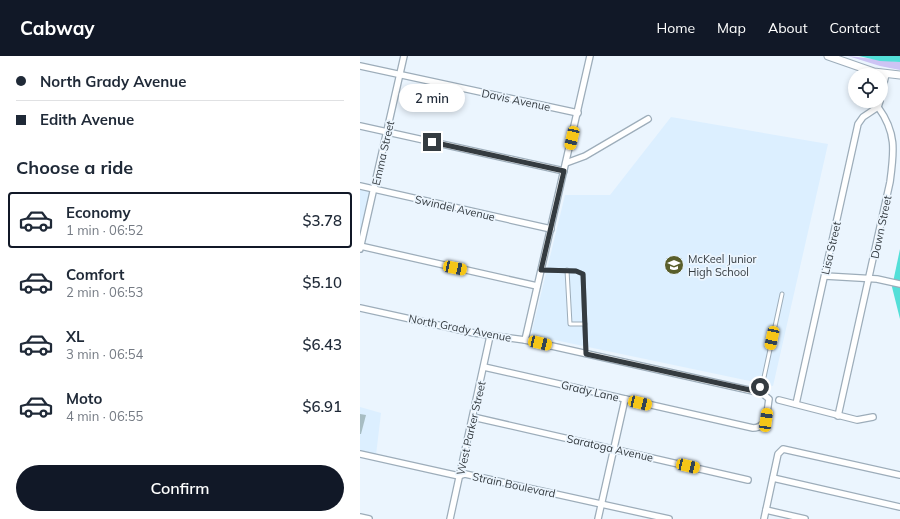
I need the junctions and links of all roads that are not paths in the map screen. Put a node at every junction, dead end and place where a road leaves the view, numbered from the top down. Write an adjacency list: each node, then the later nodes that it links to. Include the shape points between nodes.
1 (404, 56): 6 (street, Emma Street)
2 (590, 56): 11 (street)
3 (828, 56): 5 (street)
4 (360, 66): 6 (street, Davis Avenue)
5 (861, 68)
6 (400, 74): 11 (street, Davis Avenue); 14 (street, Emma Street)
7 (888, 74): 8 (street)
8 (900, 75)
9 (874, 108): 23 (street, Lisa Street, via 862,117 858,124)
10 (881, 108): 24 (street, Dawn Street, via 890,125 893,154 888,194)
11 (578, 112): 15 (street)
12 (648, 119): 15 (street, via 585,156)
13 (360, 126): 14 (street)
14 (388, 132): 16 (street); 18 (street, Emma Street)
15 (566, 163): 16 (street)
16 (564, 171): 19 (street)
17 (360, 186): 18 (street, Swindel Avenue)
18 (374, 189): 19 (street, Swindel Avenue); 20 (street, Emma Street)
19 (551, 229): 21 (street)
20 (360, 247): 26 (street)
21 (541, 270): 22 (lane); 26 (street)
22 (567, 270): 29 (lane, via 583,274); 29 (lane, via 570,324)
23 (825, 276): 24 (street); 38 (street, Lisa Street)
24 (869, 278): 25 (street); 39 (street, Dawn Street)
25 (900, 284)
26 (538, 286): 31 (street)
27 (782, 294): 34 (lane)
28 (360, 308): 30 (street, North Grady Avenue)
29 (585, 324): 32 (lane)
30 (490, 336): 31 (street, North Grady Avenue); 33 (street, West Parker Street)
31 (525, 340): 32 (street, North Grady Avenue)
32 (586, 354): 34 (street, North Grady Avenue)
33 (484, 367): 35 (street, Grady Lane); 40 (street, West Parker Street)
34 (759, 392): 36 (street, North Grady Avenue)
35 (625, 399): 36 (street, Grady Lane, via 756,428 766,420); 42 (street)
36 (769, 399)
37 (779, 400): 38 (street)
38 (796, 404): 39 (street)
39 (838, 416): 41 (street, via 857,420)
40 (473, 417): 42 (street, Saratoga Avenue); 45 (street, West Parker Street)
41 (873, 417)
42 (614, 449): 47 (street, Saratoga Avenue); 48 (street)
43 (360, 454): 45 (street, Strain Boulevard)
44 (900, 475): 46 (street, via 786,449 778,454)
45 (459, 476): 48 (street, Strain Boulevard, via 465,474); 53 (street, West Parker Street)
46 (773, 478): 49 (street); 50 (street)
47 (748, 480)
48 (601, 504): 54 (street); 55 (street, Strain Boulevard)
49 (900, 508)
50 (766, 510): 56 (street); 57 (street)
51 (360, 517): 52 (street)
52 (368, 519)
53 (450, 519)
54 (598, 519)
55 (669, 519)
56 (764, 519)
57 (805, 519)

